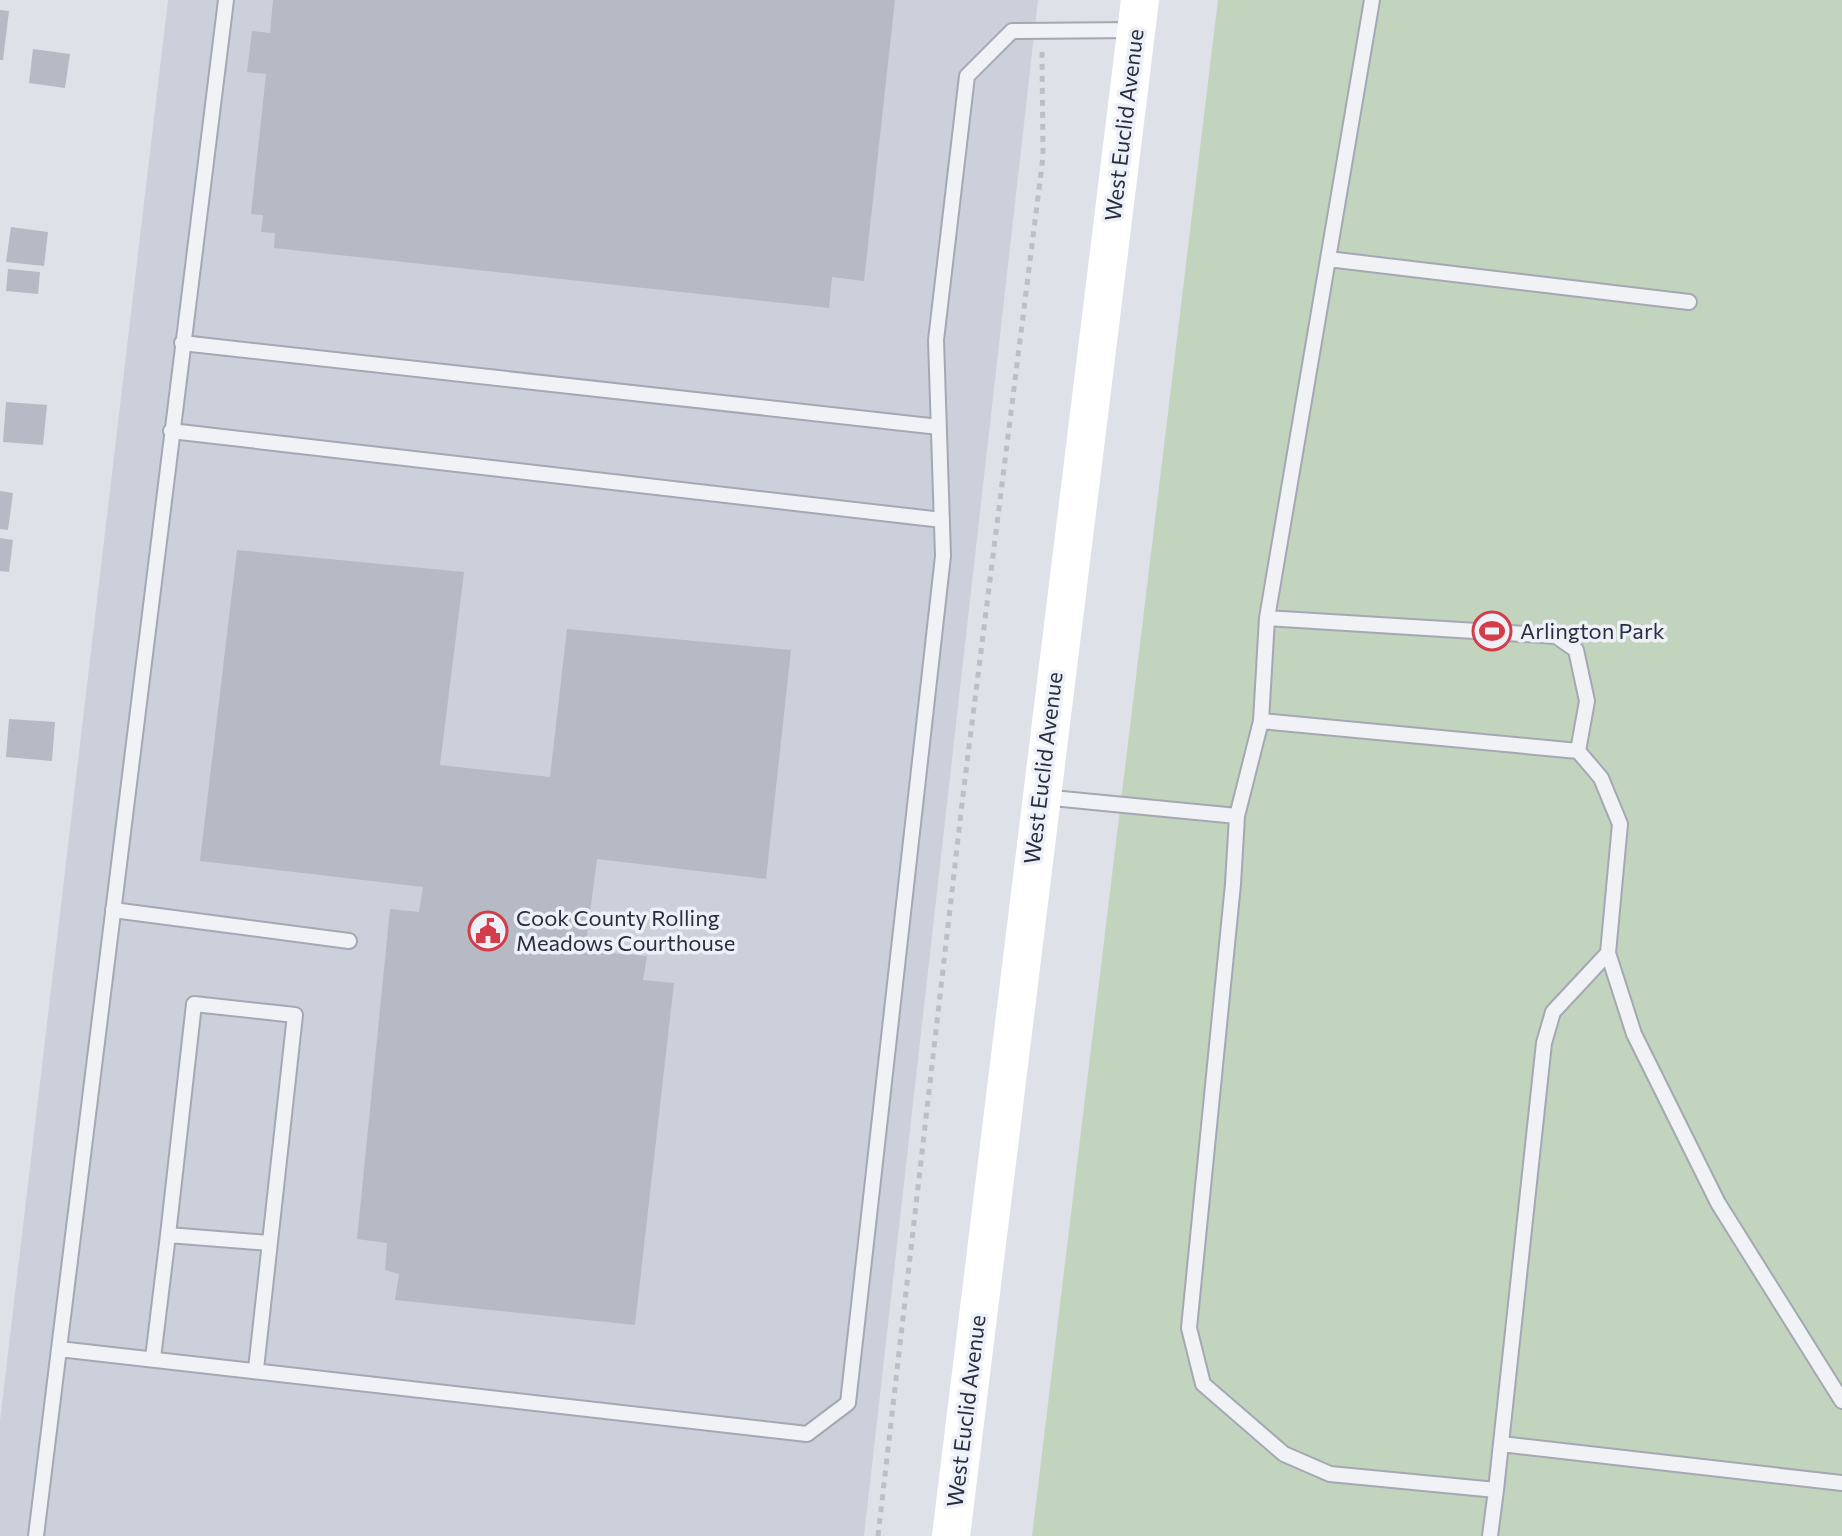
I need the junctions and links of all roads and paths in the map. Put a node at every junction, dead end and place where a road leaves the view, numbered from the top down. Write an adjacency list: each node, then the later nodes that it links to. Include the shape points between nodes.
1 (226, 0): 7 (lane)
2 (1372, 0): 5 (lane)
3 (1138, 15): 4 (lane); 14 (main road, West Euclid Avenue)
4 (1044, 31): 8 (lane, via 1012,31 967,76 936,340); 29 (path, via 1043,157)
5 (1328, 259): 6 (lane); 11 (lane)
6 (1689, 302)
7 (182, 343): 8 (lane); 9 (lane)
8 (939, 427): 10 (lane)
9 (171, 431): 10 (lane); 16 (lane)
10 (942, 520): 23 (lane, via 943,556 848,1403 807,1434)
11 (1267, 618): 12 (lane); 13 (lane, via 1556,636 1576,650 1587,701)
12 (1261, 721): 13 (lane); 15 (lane)
13 (1578, 751): 18 (lane, via 1601,778 1620,824)
14 (1039, 797): 15 (lane); 30 (main road, West Euclid Avenue)
15 (1237, 816): 27 (lane, via 1189,1328 1203,1384 1284,1454 1330,1474)
16 (113, 910): 17 (lane); 21 (lane)
17 (349, 941)
18 (1608, 953): 24 (lane, via 1634,1034 1718,1203); 25 (lane, via 1553,1012 1544,1043)
19 (168, 1235): 20 (lane); 20 (lane, via 194,1004 295,1015); 22 (lane)
20 (269, 1243): 23 (lane)
21 (59, 1349): 22 (lane); 28 (lane)
22 (153, 1358): 23 (lane)
23 (256, 1369)
24 (1842, 1401)
25 (1501, 1444): 26 (lane); 27 (lane)
26 (1842, 1483)
27 (1496, 1490): 31 (lane)
28 (36, 1536)
29 (878, 1536)
30 (951, 1536)
31 (1490, 1536)

